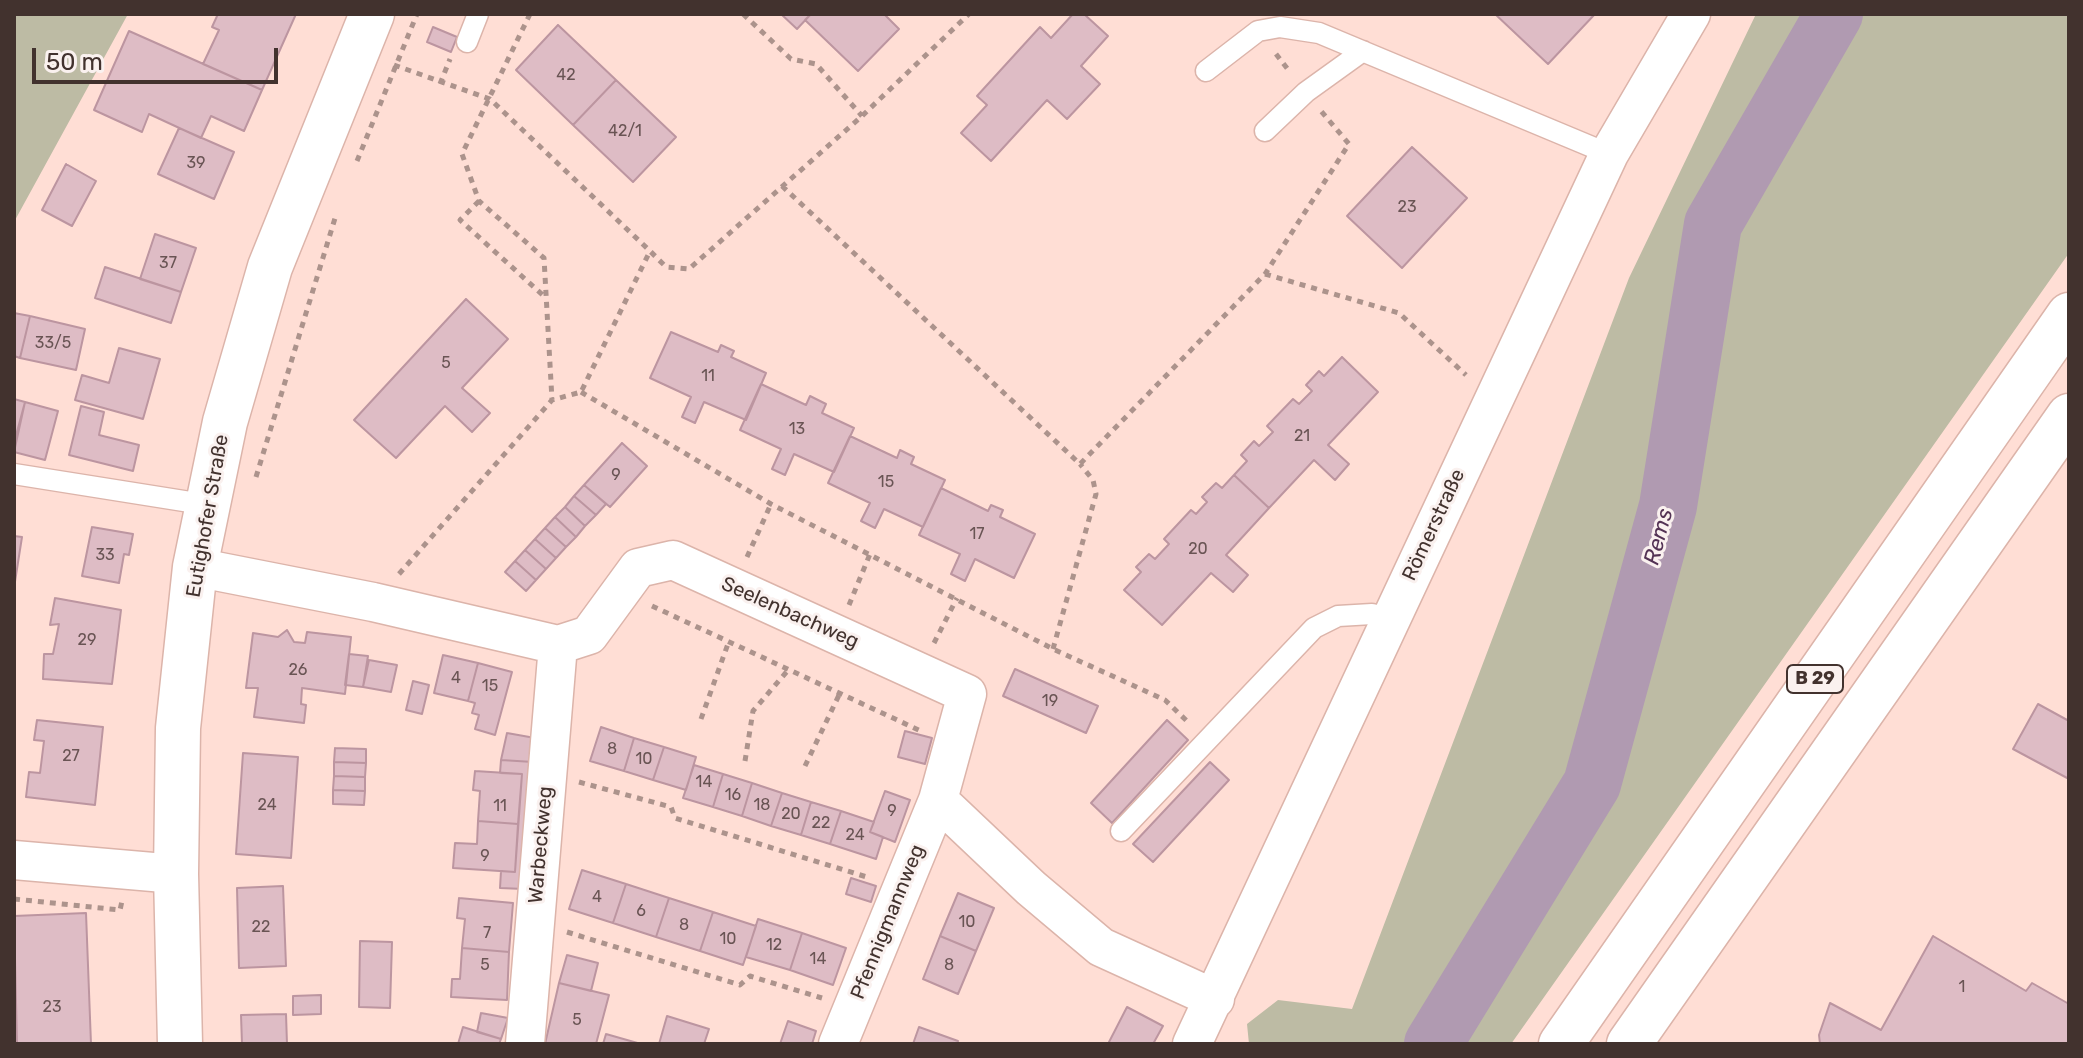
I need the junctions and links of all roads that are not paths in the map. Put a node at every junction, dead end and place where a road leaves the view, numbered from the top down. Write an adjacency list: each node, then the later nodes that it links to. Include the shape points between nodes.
1 (372, 14): 12 (main road, Eutighofer Straße, via 270,267 225,422)
2 (478, 14): 4 (lane)
3 (1691, 14): 8 (street, Römerstraße)
4 (467, 42)
5 (1363, 51): 6 (lane, via 1319,33 1280,27 1258,31); 7 (lane, via 1306,92); 8 (lane)
6 (1206, 71)
7 (1265, 131)
8 (1609, 154): 14 (street, Römerstraße)
9 (2069, 315): 25 (main road, B 29)
10 (2069, 416): 26 (main road, B 29)
11 (14, 474): 12 (lane)
12 (209, 505): 13 (main road, Eutighofer Straße)
13 (195, 567): 15 (street); 19 (main road, Eutighofer Straße, via 178,728)
14 (1391, 618): 17 (lane, via 1338,616 1314,628); 20 (street, Römerstraße)
15 (558, 645): 16 (street, Seelenbachweg, via 589,635 638,568 673,560 967,694); 22 (street, Warbeckweg)
16 (938, 800): 20 (street, via 1101,947); 23 (street, Pfennigmannweg)
17 (1121, 831)
18 (14, 860): 19 (street)
19 (176, 874): 21 (main road, Eutighofer Straße)
20 (1215, 999): 24 (street, Römerstraße)
21 (180, 1044)
22 (525, 1044)
23 (838, 1044)
24 (1192, 1044)
25 (1561, 1044)
26 (1629, 1044)

